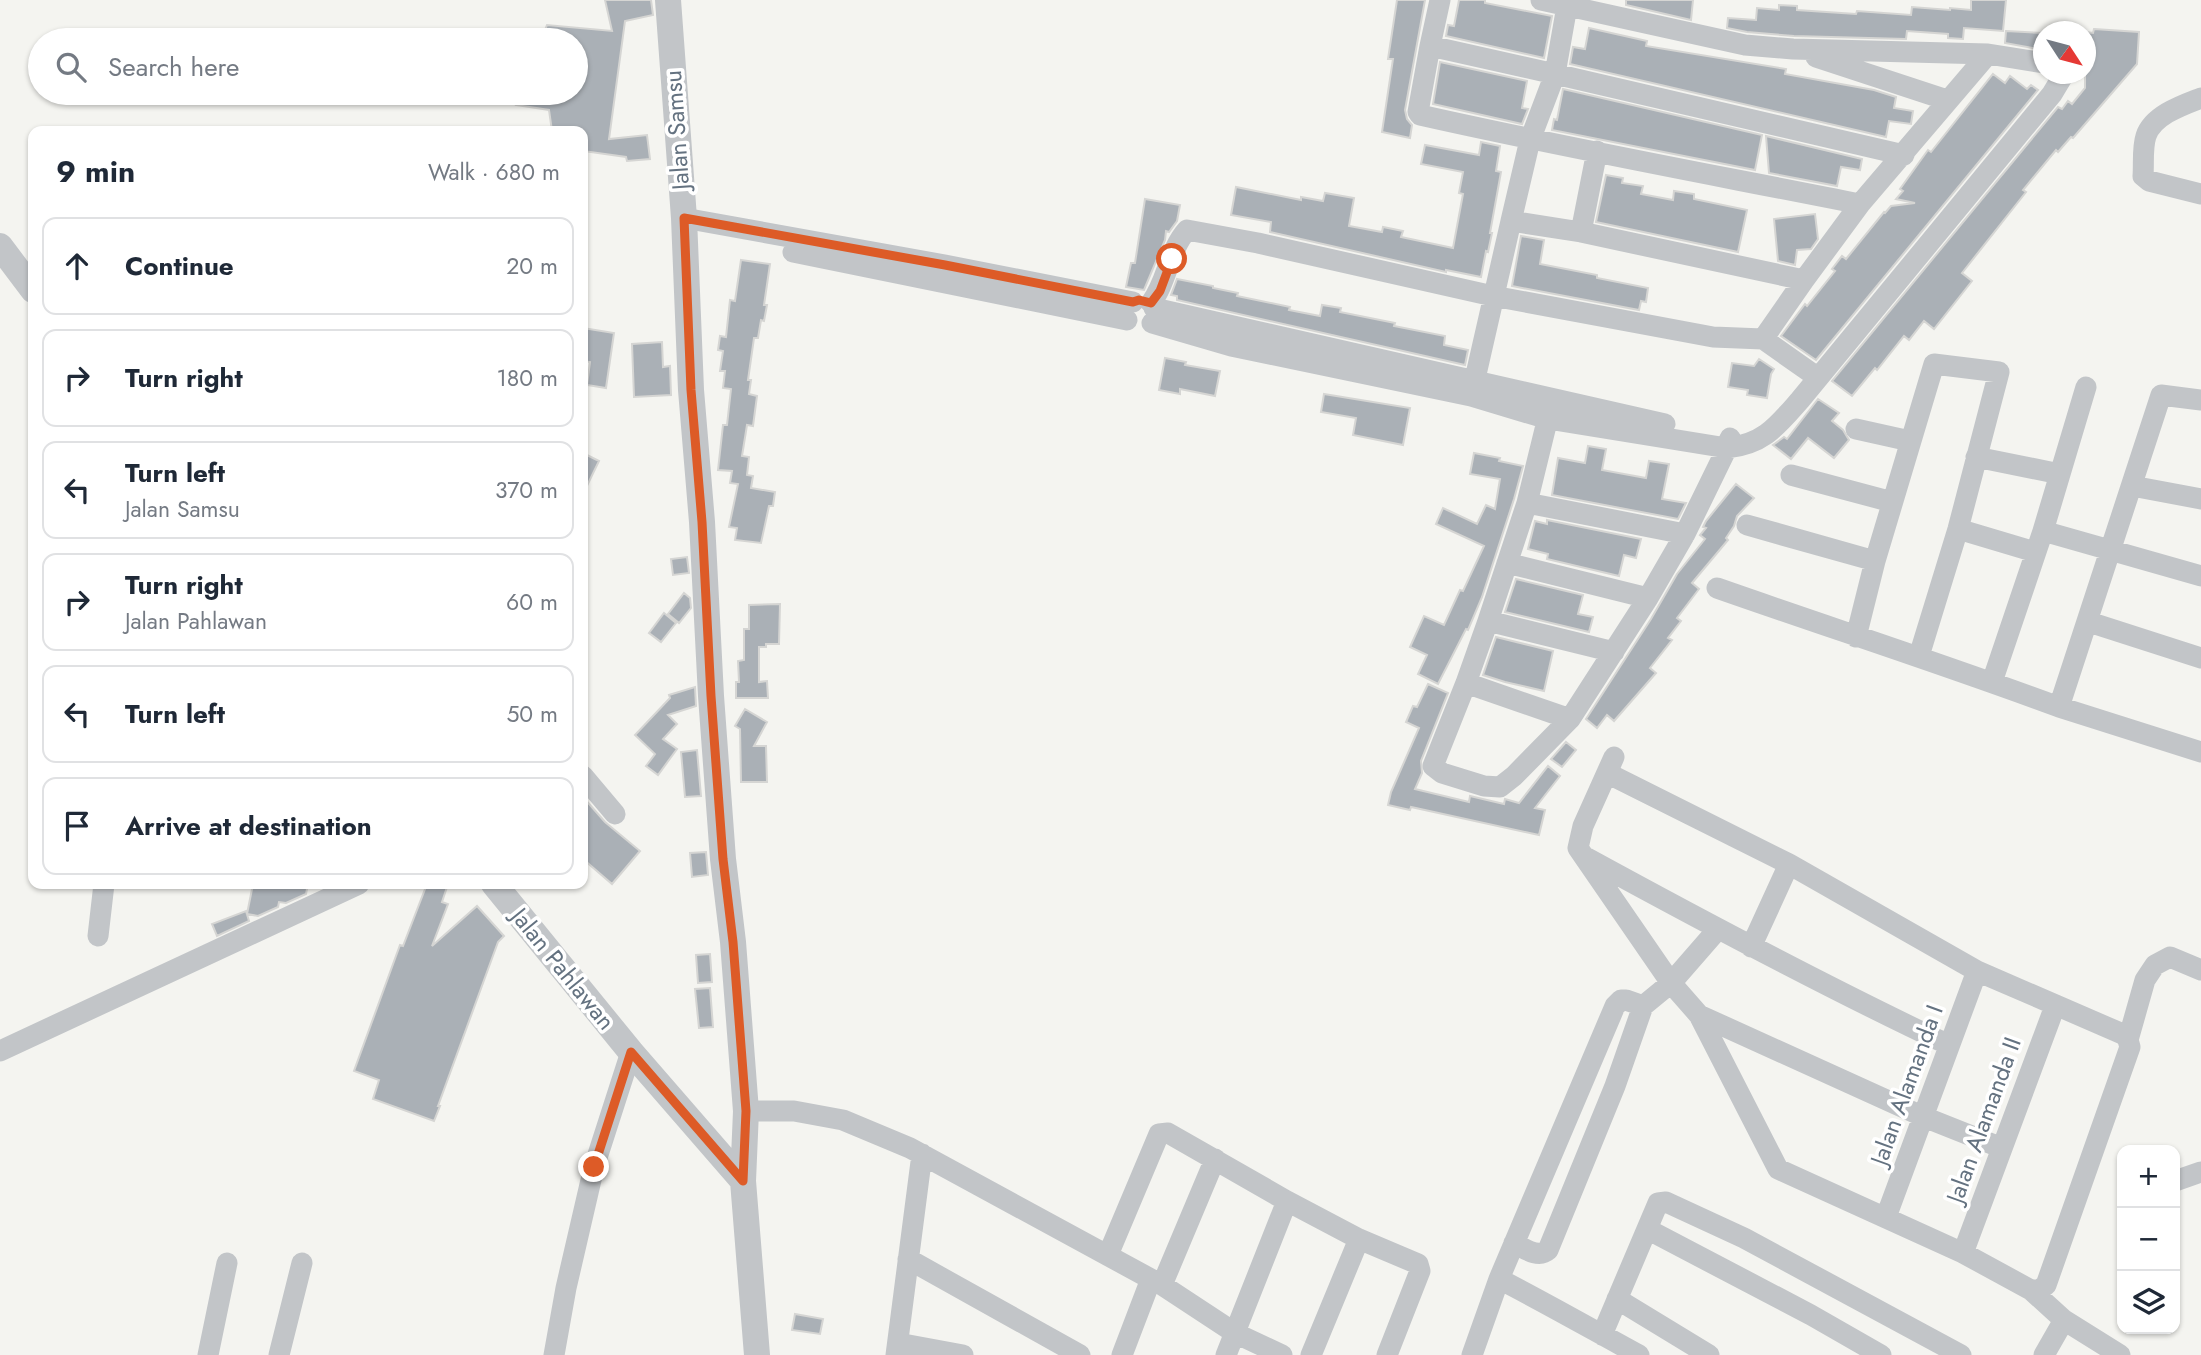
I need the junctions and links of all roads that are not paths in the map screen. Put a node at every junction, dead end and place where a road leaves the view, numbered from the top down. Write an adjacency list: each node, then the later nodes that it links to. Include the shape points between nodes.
1 (668, 0): 19 (street, Jalan Samsu)
2 (1440, 0): 5 (street)
3 (1541, 0): 4 (street)
4 (1567, 6): 6 (street, via 1745,44); 9 (street)
5 (1430, 46): 9 (street); 13 (street, via 1417,107 1420,115)
6 (1793, 49): 7 (street); 12 (street)
7 (1988, 54): 8 (street); 12 (street)
8 (2033, 61)
9 (1555, 74): 13 (street); 15 (street)
10 (2059, 84): 27 (street)
11 (2201, 98): 16 (street, via 2176,107 2149,130 2143,176)
12 (1947, 100): 15 (street)
13 (1530, 140): 14 (street); 18 (street)
14 (1597, 151): 17 (street); 20 (street)
15 (1904, 155): 17 (street)
16 (2201, 194)
17 (1860, 204): 22 (street)
18 (1511, 221): 20 (street); 24 (street)
19 (684, 224): 25 (street); 86 (street, Jalan Samsu, via 711,696)
20 (1581, 232): 22 (street)
21 (0, 246): 23 (street)
22 (1804, 280): 26 (street)
23 (28, 283)
24 (1493, 296): 25 (street, via 1187,230 1160,291); 26 (street, via 1713,337); 29 (street)
25 (1143, 311): 29 (street, via 1231,346)
26 (1763, 339): 27 (street)
27 (1817, 377): 34 (street, via 1770,433 1758,441)
28 (2086, 387): 36 (street)
29 (1473, 388): 31 (street)
30 (2201, 400): 38 (street, via 2161,395)
31 (1550, 409): 34 (street); 41 (street)
32 (1856, 429): 33 (street)
33 (1910, 441): 35 (street, via 1934,364 1998,372); 40 (street)
34 (1734, 444): 45 (street)
35 (1976, 457): 36 (street); 43 (street)
36 (2060, 474): 44 (street)
37 (1791, 475): 40 (street)
38 (2132, 485): 39 (street); 46 (street)
39 (2201, 499)
40 (1892, 502): 48 (street)
41 (1527, 503): 45 (street); 49 (street)
42 (1747, 525): 48 (street)
43 (1958, 529): 47 (street); 57 (street)
44 (2043, 531): 46 (street); 47 (street)
45 (1685, 534): 52 (street)
46 (2111, 551): 50 (street); 54 (street)
47 (2035, 552): 59 (street)
48 (1875, 561): 55 (street)
49 (1507, 562): 52 (street); 53 (street)
50 (2201, 576)
51 (1717, 588): 55 (street)
52 (1648, 598): 56 (street)
53 (1488, 621): 56 (street); 60 (street)
54 (2089, 622): 58 (street); 61 (street)
55 (1856, 637): 57 (street)
56 (1614, 652): 62 (street)
57 (1919, 656): 59 (street)
58 (2201, 658)
59 (1992, 682): 61 (street)
60 (1466, 683): 62 (street); 62 (street, via 1434,761 1433,766 1442,773 1500,787)
61 (2059, 707): 63 (street)
62 (1570, 719)
63 (2201, 752)
64 (588, 782): 65 (street)
65 (615, 814)
66 (1581, 855): 67 (street, via 1583,826 1610,765); 71 (street); 76 (street)
67 (1789, 864): 73 (street); 75 (street)
68 (103, 889): 72 (street)
69 (348, 889): 82 (street)
70 (498, 889): 83 (street, Jalan Pahlawan)
71 (1718, 929): 73 (street); 76 (street)
72 (97, 936)
73 (1751, 947): 81 (street)
74 (2201, 970): 80 (street, via 2170,957 2155,965 2145,980)
75 (1977, 971): 78 (street); 81 (street, Jalan Alamanda I)
76 (1671, 983): 77 (street); 79 (street)
77 (1643, 1006): 84 (street, via 1620,1000); 85 (street)
78 (2055, 1006): 80 (street); 88 (street, Jalan Alamanda II)
79 (1699, 1015): 87 (street); 95 (street, via 1778,1169)
80 (2128, 1040): 106 (street, via 2130,1047 2046,1285)
81 (1949, 1045): 87 (street, Jalan Alamanda I)
82 (0, 1051)
83 (631, 1052): 93 (street, Jalan Pahlawan); 113 (street, via 594,1167)
84 (1586, 1073): 85 (street); 98 (street)
85 (1615, 1086): 98 (street, via 1548,1250 1539,1255)
86 (746, 1111): 89 (street, via 794,1111 844,1120); 93 (street, Jalan Samsu)
87 (1924, 1117): 88 (street); 95 (street, Jalan Alamanda I)
88 (2002, 1148): 99 (street, Jalan Alamanda II)
89 (922, 1154): 100 (street); 101 (street)
90 (1215, 1159): 94 (street); 100 (street, via 1168,1133 1159,1134); 105 (street)
91 (2201, 1171): 92 (street)
92 (2180, 1179)
93 (743, 1181): 114 (street, Jalan Samsu)
94 (1287, 1201): 97 (street); 109 (street)
95 (1886, 1217): 99 (street)
96 (1647, 1229): 107 (street); 125 (street); 126 (street, via 1658,1203 1665,1202 1744,1238)
97 (1359, 1239): 120 (street); 121 (street, via 1420,1266)
98 (1514, 1244): 104 (street)
99 (1963, 1253): 106 (street)
100 (1108, 1255): 105 (street)
101 (908, 1259): 110 (street); 116 (street)
102 (227, 1263): 111 (street)
103 (302, 1264): 112 (street)
104 (1499, 1279): 107 (street); 122 (street)
105 (1157, 1282): 109 (street); 117 (street)
106 (2031, 1290): 108 (street)
107 (1609, 1317): 123 (street); 124 (street)
108 (2064, 1320): 127 (street); 128 (street)
109 (1235, 1333): 118 (street); 119 (street)
110 (897, 1349): 115 (street)
111 (208, 1355)
112 (279, 1355)
113 (554, 1355)
114 (757, 1355)
115 (963, 1355)
116 (1080, 1355)
117 (1122, 1355)
118 (1226, 1355)
119 (1282, 1355)
120 (1311, 1355)
121 (1387, 1355)
122 (1472, 1355)
123 (1639, 1355)
124 (1709, 1355)
125 (1881, 1355)
126 (1961, 1355)
127 (2044, 1355)
128 (2120, 1355)

